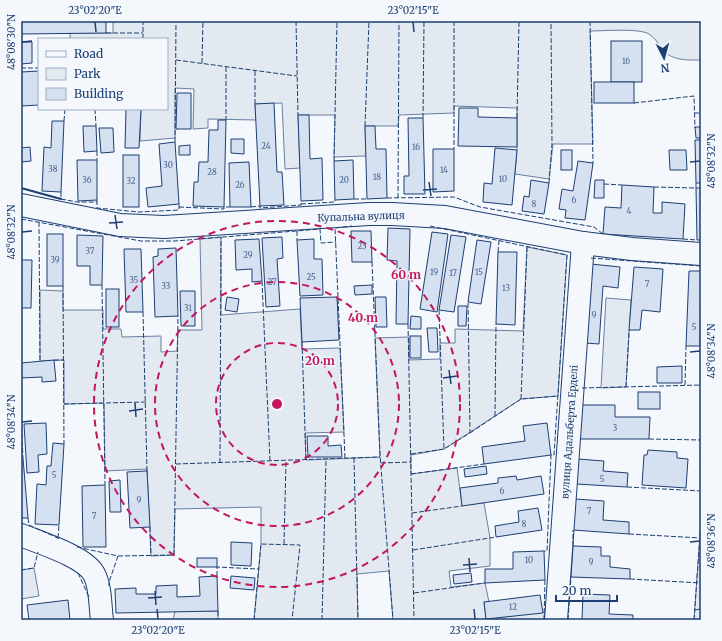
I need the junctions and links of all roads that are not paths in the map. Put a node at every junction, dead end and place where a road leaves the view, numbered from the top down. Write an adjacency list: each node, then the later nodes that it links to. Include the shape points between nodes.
1 (21, 205): 2 (street, Купальна вулиця, via 103,222 142,227 377,214 438,216)
2 (583, 244): 3 (street, Купальна вулиця); 6 (street, вулиця Адальберта Ерделі)
3 (701, 254)
4 (21, 535): 5 (street, via 71,556 94,573)
5 (102, 620)
6 (556, 620)

